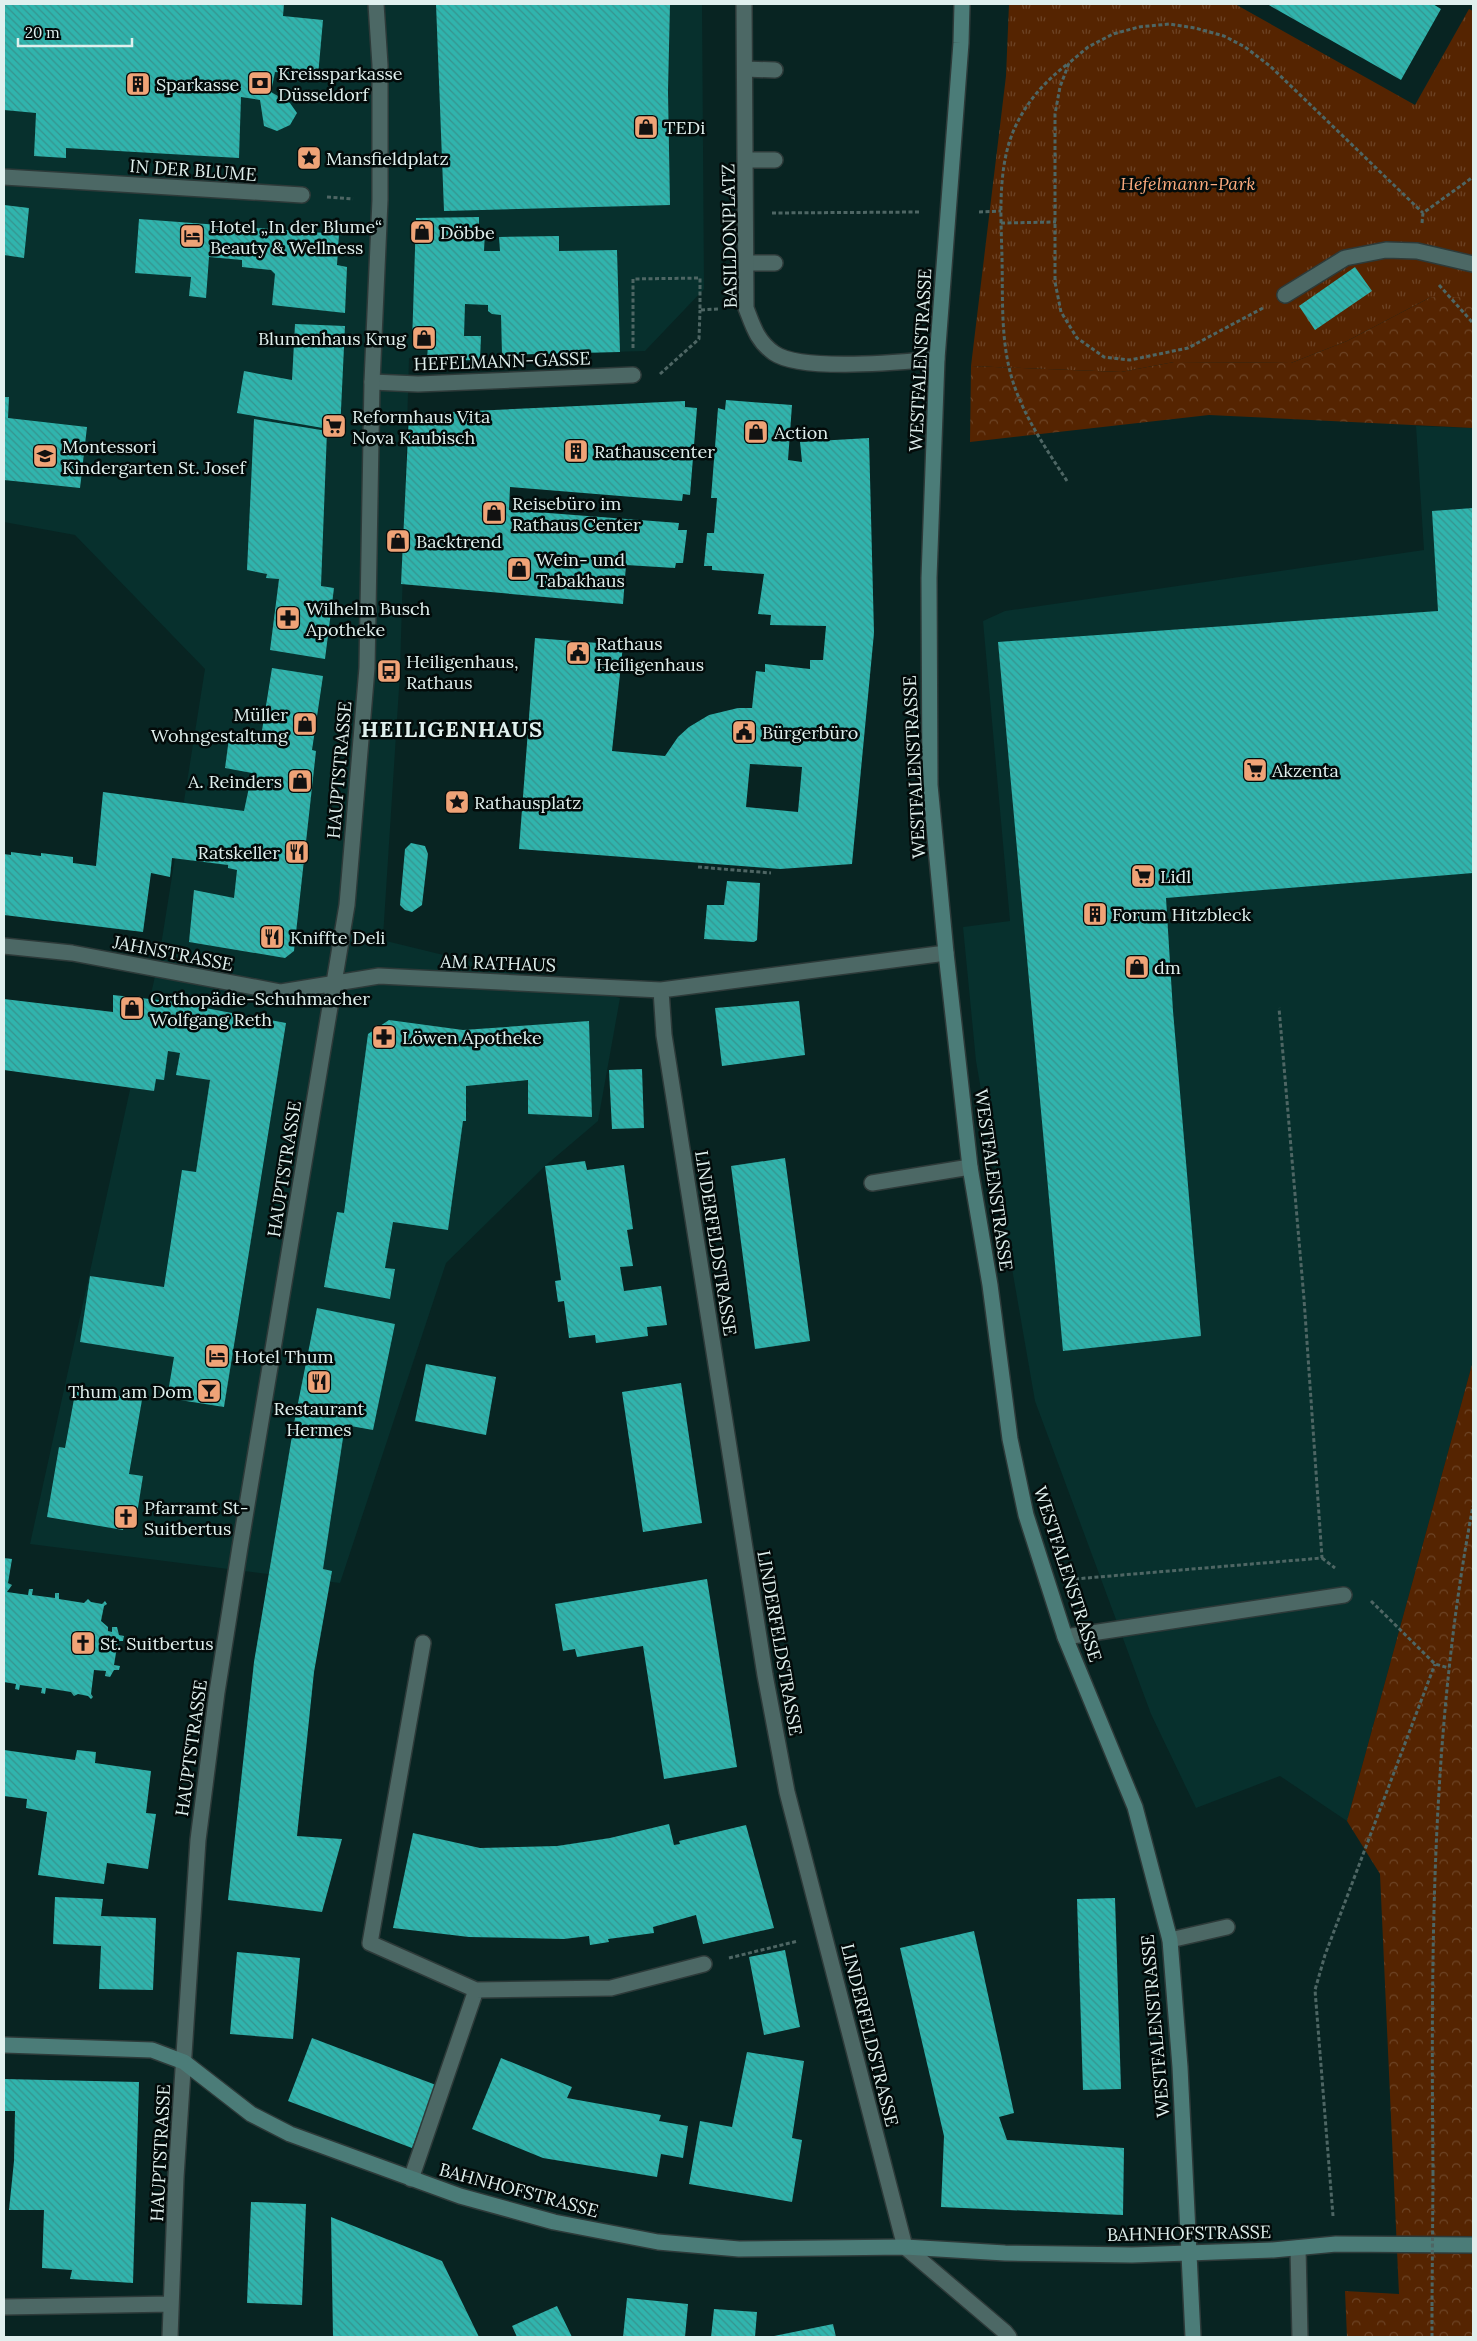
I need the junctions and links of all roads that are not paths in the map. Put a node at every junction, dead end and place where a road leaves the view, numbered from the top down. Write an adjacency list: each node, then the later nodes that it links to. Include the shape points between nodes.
1 (376, 4): 16 (street, HAUPTSTRASSE, via 380,65 380,200)
2 (744, 4): 4 (street, BASILDONPLATZ)
3 (962, 4): 14 (street, WESTFALENSTRASSE)
4 (745, 69): 5 (street); 6 (street, BASILDONPLATZ)
5 (775, 70)
6 (746, 160): 7 (street); 10 (street, BASILDONPLATZ)
7 (775, 160)
8 (4, 177): 9 (street, IN DER BLUME)
9 (302, 195)
10 (746, 263): 11 (street); 14 (street, BASILDONPLATZ, via 746,308 756,336 774,354 798,363)
11 (775, 263)
12 (1473, 264): 13 (street, via 1417,251 1386,250 1345,258)
13 (1285, 295)
14 (937, 359): 18 (street, WESTFALENSTRASSE, via 929,578 930,785)
15 (633, 375): 16 (street, HEFELMANN-GASSE, via 418,384)
16 (372, 382): 19 (street, HAUPTSTRASSE, via 367,668 347,905)
17 (4, 946): 19 (street, JAHNSTRASSE, via 72,953 281,992)
18 (946, 953): 20 (street, AM RATHAUS); 21 (street, WESTFALENSTRASSE)
19 (334, 985): 20 (street, AM RATHAUS, via 379,976); 31 (street, HAUPTSTRASSE, via 217,1692 198,1840)
20 (661, 990): 34 (street, LINDERFELDSTRASSE, via 664,1035 765,1674 787,1792)
21 (970, 1167): 22 (street); 24 (street, WESTFALENSTRASSE, via 990,1285 1010,1439 1026,1515)
22 (872, 1183)
23 (1344, 1595): 24 (street)
24 (1065, 1637): 27 (street, WESTFALENSTRASSE, via 1135,1807)
25 (423, 1643): 29 (street, via 370,1943)
26 (1227, 1927): 27 (street)
27 (1170, 1940): 36 (street, WESTFALENSTRASSE)
28 (704, 1964): 29 (street, via 611,1988)
29 (476, 1990): 32 (street)
30 (4, 2045): 31 (street, BAHNHOFSTRASSE, via 152,2050)
31 (184, 2062): 32 (street, BAHNHOFSTRASSE, via 251,2114 290,2134); 37 (street, HAUPTSTRASSE)
32 (411, 2179): 34 (street, BAHNHOFSTRASSE, via 554,2222 658,2242 739,2249)
33 (1473, 2245): 35 (street, BAHNHOFSTRASSE, via 1336,2244)
34 (905, 2247): 36 (street, BAHNHOFSTRASSE, via 1005,2253 1132,2255); 40 (street)
35 (1298, 2248): 36 (street, BAHNHOFSTRASSE); 42 (street)
36 (1189, 2252): 41 (street, WESTFALENSTRASSE)
37 (171, 2304): 38 (street); 39 (street, HAUPTSTRASSE)
38 (4, 2307)
39 (170, 2337)
40 (1009, 2337)
41 (1193, 2337)
42 (1300, 2337)

